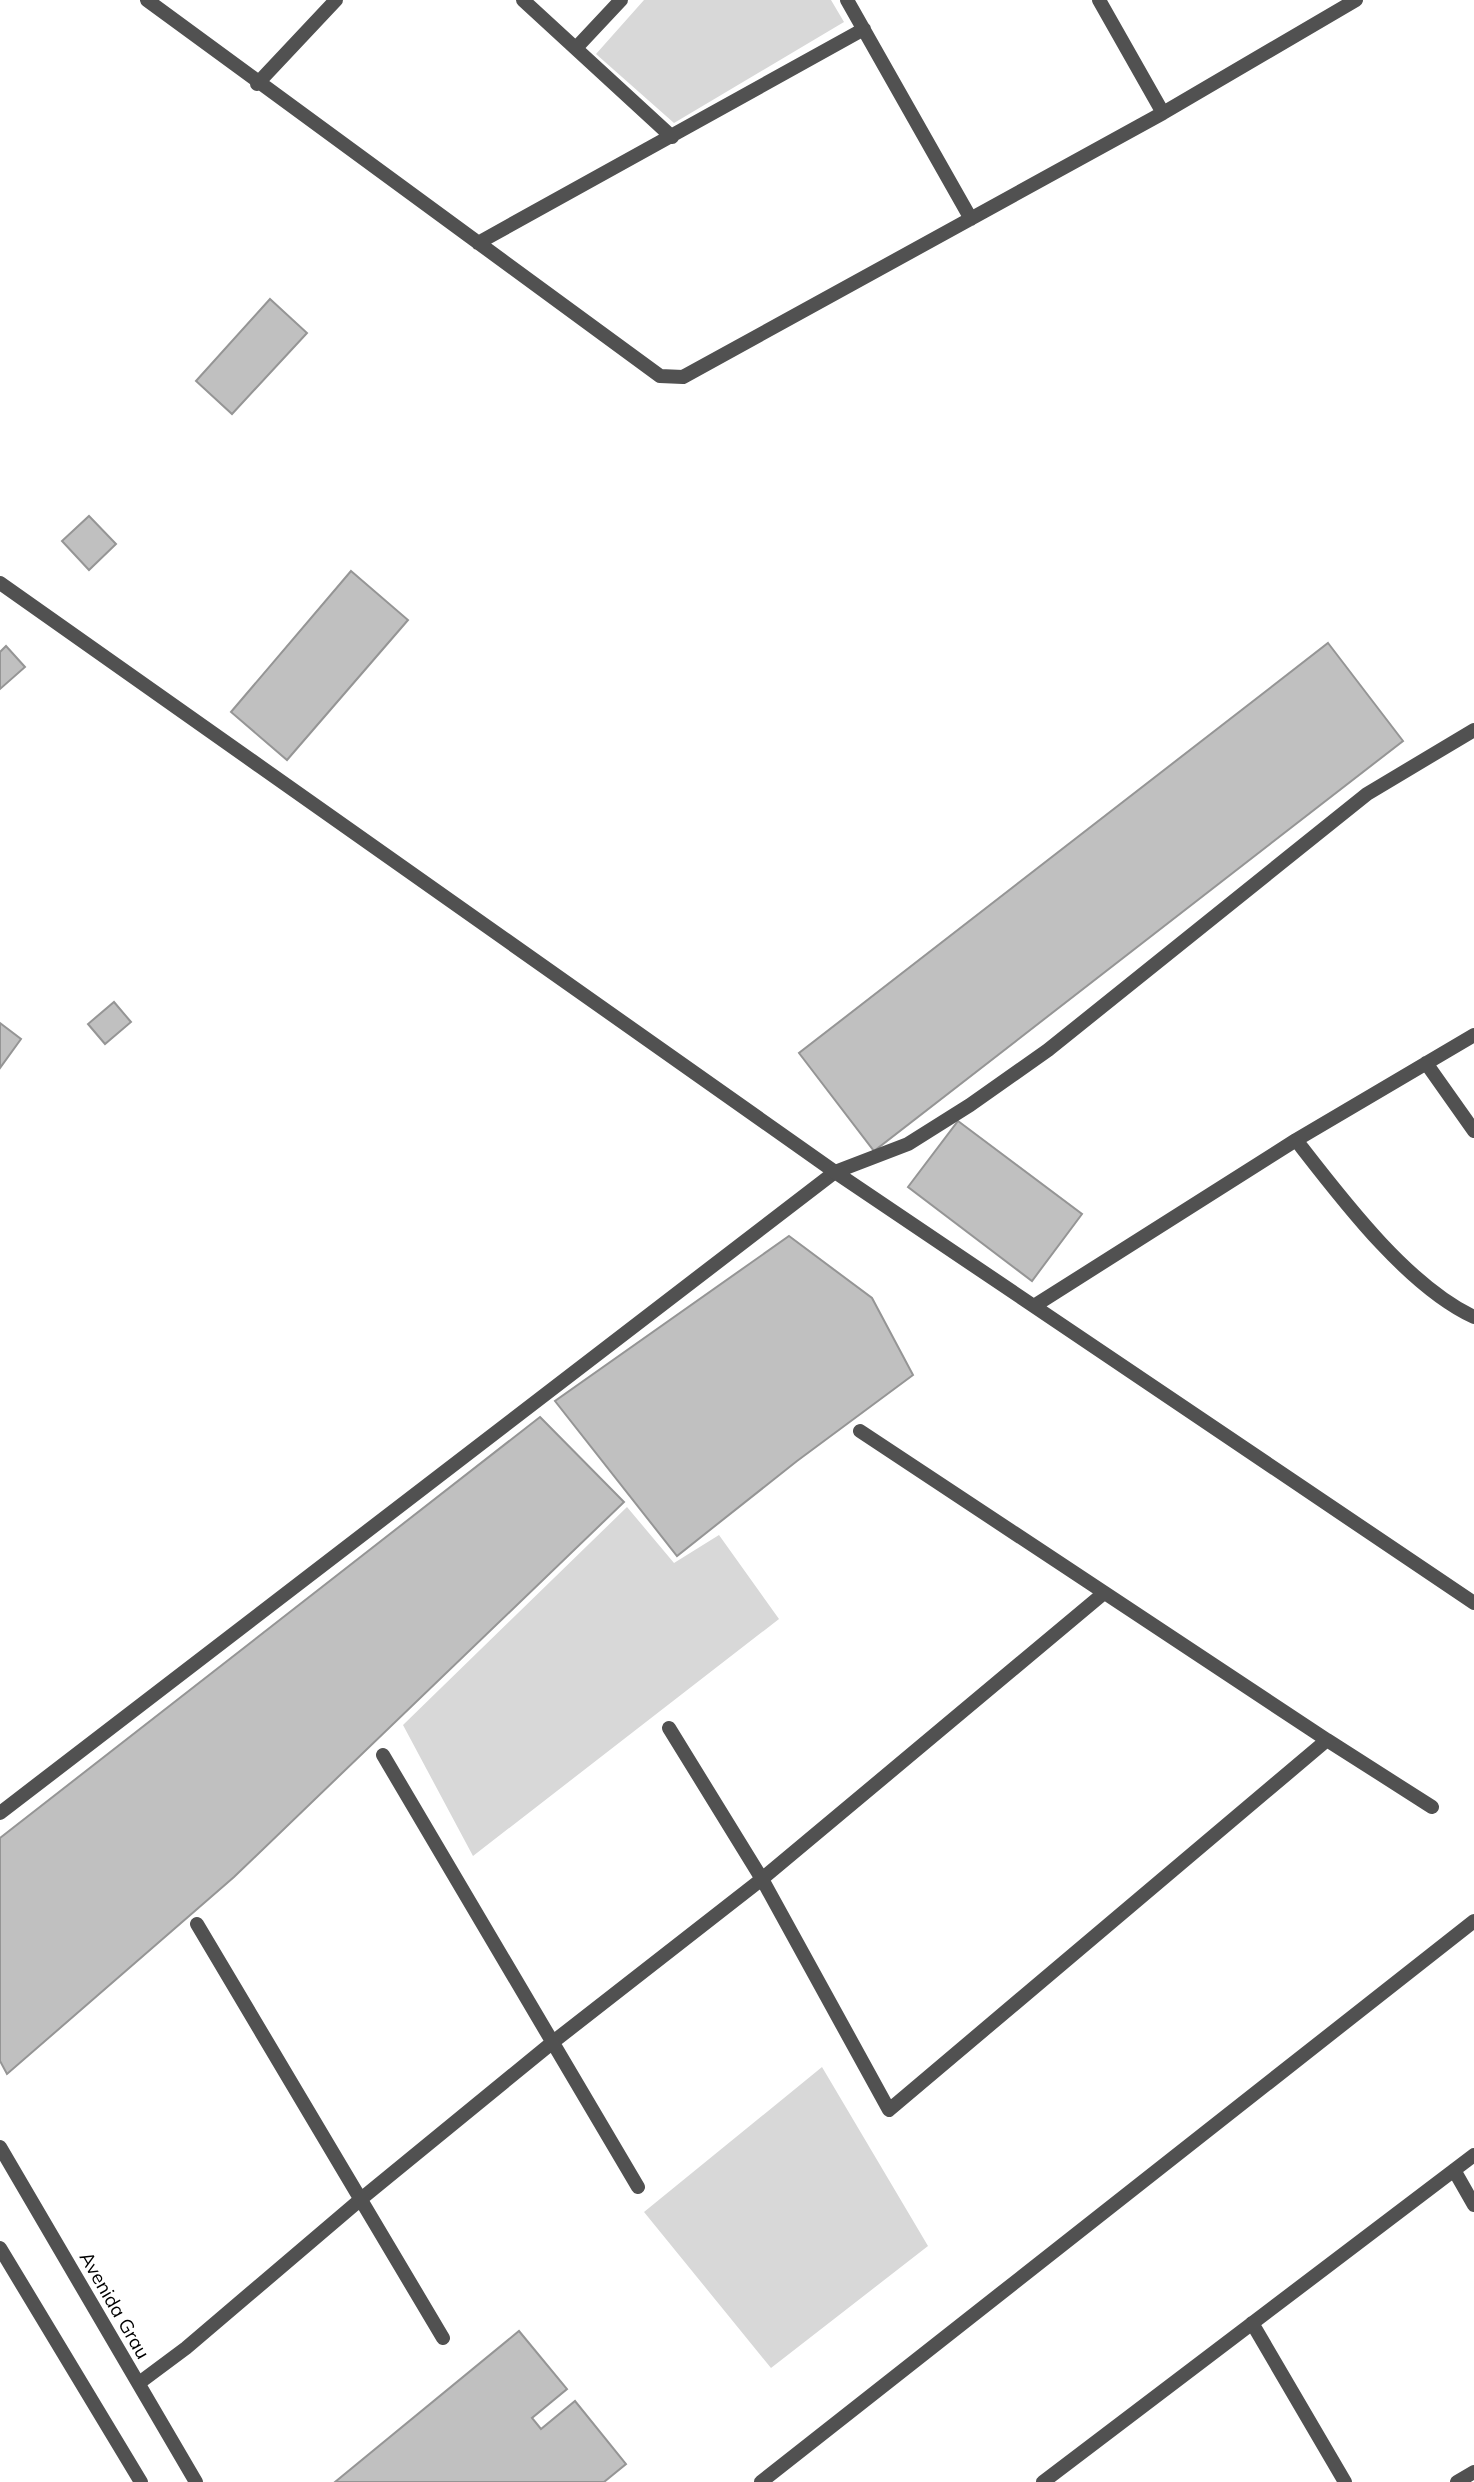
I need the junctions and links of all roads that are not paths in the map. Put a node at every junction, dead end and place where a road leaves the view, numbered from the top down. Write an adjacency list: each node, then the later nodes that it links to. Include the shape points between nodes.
1 (146, 0): 10 (street)
2 (336, 0): 10 (street)
3 (523, 0): 9 (street)
4 (621, 0): 9 (street)
5 (847, 0): 8 (street)
6 (1099, 0): 11 (street)
7 (1356, 0): 11 (street)
8 (864, 29): 12 (street); 13 (street)
9 (576, 48): 12 (street)
10 (257, 84): 14 (street)
11 (1163, 113): 13 (street)
12 (671, 137): 14 (street)
13 (971, 219): 14 (street, via 683,377 660,376)
14 (478, 243)
15 (0, 583): 21 (street)
16 (1474, 730): 21 (street, via 1367,794 1048,1050 970,1105 908,1144)
17 (1474, 1035): 18 (street)
18 (1426, 1063): 19 (street); 20 (street)
19 (1474, 1131)
20 (1297, 1140): 22 (street); 23 (street, via 1341,1199 1402,1264)
21 (835, 1172): 22 (street); 31 (street)
22 (1034, 1306): 26 (street)
23 (1474, 1317)
24 (860, 1431): 25 (street)
25 (1104, 1593): 28 (street); 32 (street)
26 (1474, 1603)
27 (669, 1728): 32 (street)
28 (1327, 1740): 30 (street); 32 (street, via 889,2110)
29 (383, 1755): 35 (street)
30 (1432, 1807)
31 (0, 1813)
32 (762, 1878): 35 (street)
33 (1474, 1921): 50 (street)
34 (197, 1924): 40 (street)
35 (553, 2042): 39 (street); 40 (street)
36 (0, 2148): 45 (street, Avenida Grau)
37 (1474, 2155): 38 (street)
38 (1454, 2170): 41 (street); 43 (street)
39 (638, 2188)
40 (361, 2199): 44 (street); 45 (street)
41 (1474, 2206)
42 (0, 2248): 48 (street)
43 (1252, 2323): 47 (street); 52 (street)
44 (443, 2338)
45 (139, 2383): 49 (street, Avenida Grau)
46 (1474, 2472): 53 (street)
47 (1063, 2476): 51 (street)
48 (141, 2482)
49 (196, 2482)
50 (761, 2482)
51 (1043, 2482)
52 (1345, 2482)
53 (1457, 2482)

